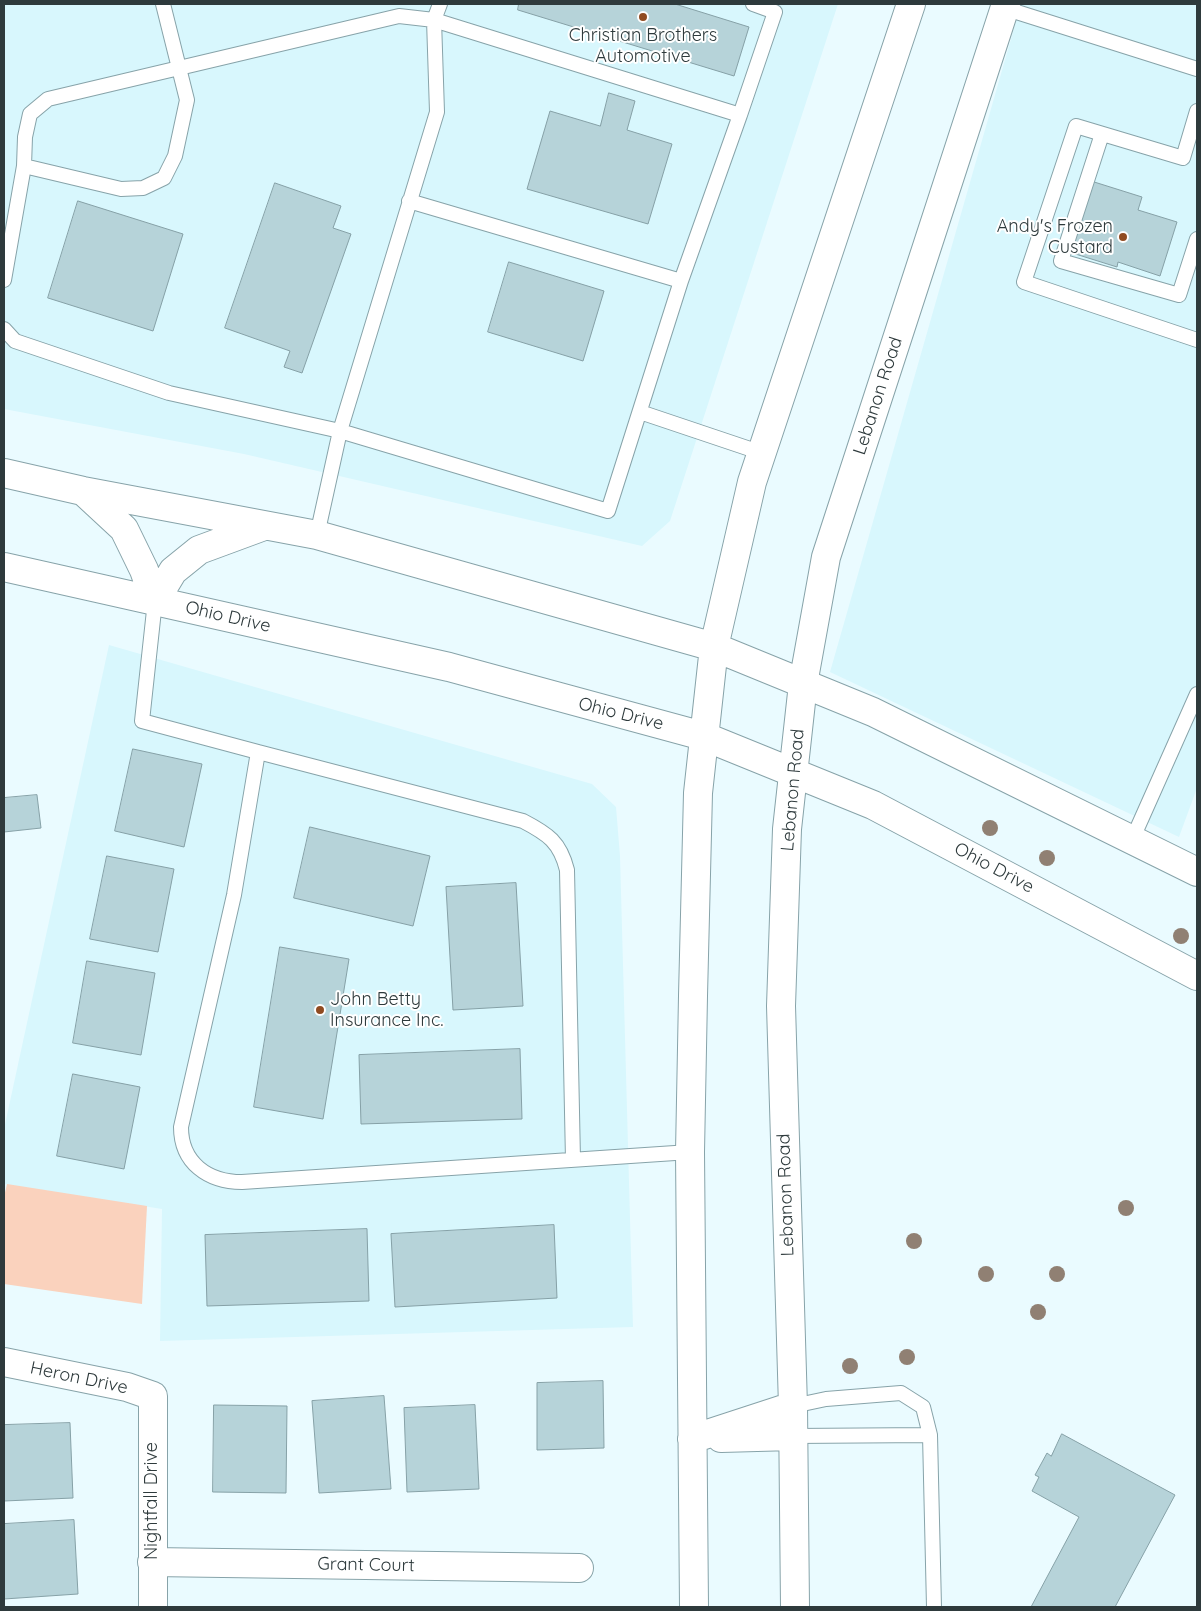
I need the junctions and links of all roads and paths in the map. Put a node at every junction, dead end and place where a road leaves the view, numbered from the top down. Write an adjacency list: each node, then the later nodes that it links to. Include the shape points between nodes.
1 (163, 4): 7 (lane)
2 (440, 4): 6 (lane)
3 (753, 4): 10 (lane, via 775,12)
4 (911, 4): 21 (main road)
5 (1000, 5): 8 (lane); 29 (main road, Lebanon Road, via 826,557)
6 (434, 20): 7 (lane, via 399,16); 10 (lane); 13 (lane, via 437,112)
7 (179, 69): 12 (lane, via 48,99 30,114); 12 (lane, via 187,100 175,156 164,178 143,188 121,189)
8 (1197, 69)
9 (1197, 111): 11 (lane, via 1182,158)
10 (740, 115): 16 (lane)
11 (1102, 134): 14 (lane, via 1061,261 1179,295); 18 (lane, via 1076,126 1024,282)
12 (24, 166): 15 (lane)
13 (409, 200): 16 (lane); 20 (lane)
14 (1197, 239)
15 (4, 280)
16 (682, 281): 19 (lane)
17 (4, 329): 20 (lane, via 15,341 169,393)
18 (1197, 340)
19 (640, 412): 20 (lane, via 608,511); 21 (lane)
20 (340, 431): 25 (lane)
21 (762, 453): 28 (main road, via 752,482)
22 (4, 473): 23 (main road)
23 (83, 492): 24 (main road); 27 (main road, via 124,529)
24 (264, 526): 25 (main road); 27 (main road, via 200,550 173,571)
25 (317, 535): 28 (main road)
26 (4, 568): 27 (main road, Ohio Drive)
27 (155, 601): 31 (main road, Ohio Drive, via 449,667); 32 (lane, via 142,721)
28 (714, 647): 29 (main road); 31 (main road)
29 (803, 684): 33 (main road, Lebanon Road); 34 (main road, via 873,712)
30 (1197, 694): 34 (lane)
31 (703, 736): 33 (main road, Ohio Drive); 37 (main road, via 697,802)
32 (258, 752): 38 (lane, via 523,821 543,832 562,851 567,870); 38 (lane, via 234,895 182,1120 181,1135 192,1161 212,1178 242,1182)
33 (794, 775): 36 (main road, Ohio Drive, via 873,805); 41 (main road, Lebanon Road, via 787,829 780,1006)
34 (1132, 840): 35 (main road)
35 (1197, 872)
36 (1197, 976)
37 (690, 1152): 38 (lane); 44 (main road)
38 (573, 1160)
39 (4, 1362): 40 (main road, Heron Drive, via 127,1387)
40 (153, 1396): 45 (main road, Nightfall Drive)
41 (793, 1406): 42 (lane, via 826,1399 901,1392 923,1407); 43 (main road, Lebanon Road); 44 (main road)
42 (930, 1435): 43 (lane); 50 (lane)
43 (793, 1436): 44 (main road); 49 (main road, Lebanon Road)
44 (692, 1439): 48 (main road)
45 (152, 1562): 46 (main road, Grant Court); 47 (main road, Nightfall Drive)
46 (579, 1568)
47 (153, 1607)
48 (694, 1607)
49 (795, 1607)
50 (934, 1607)

